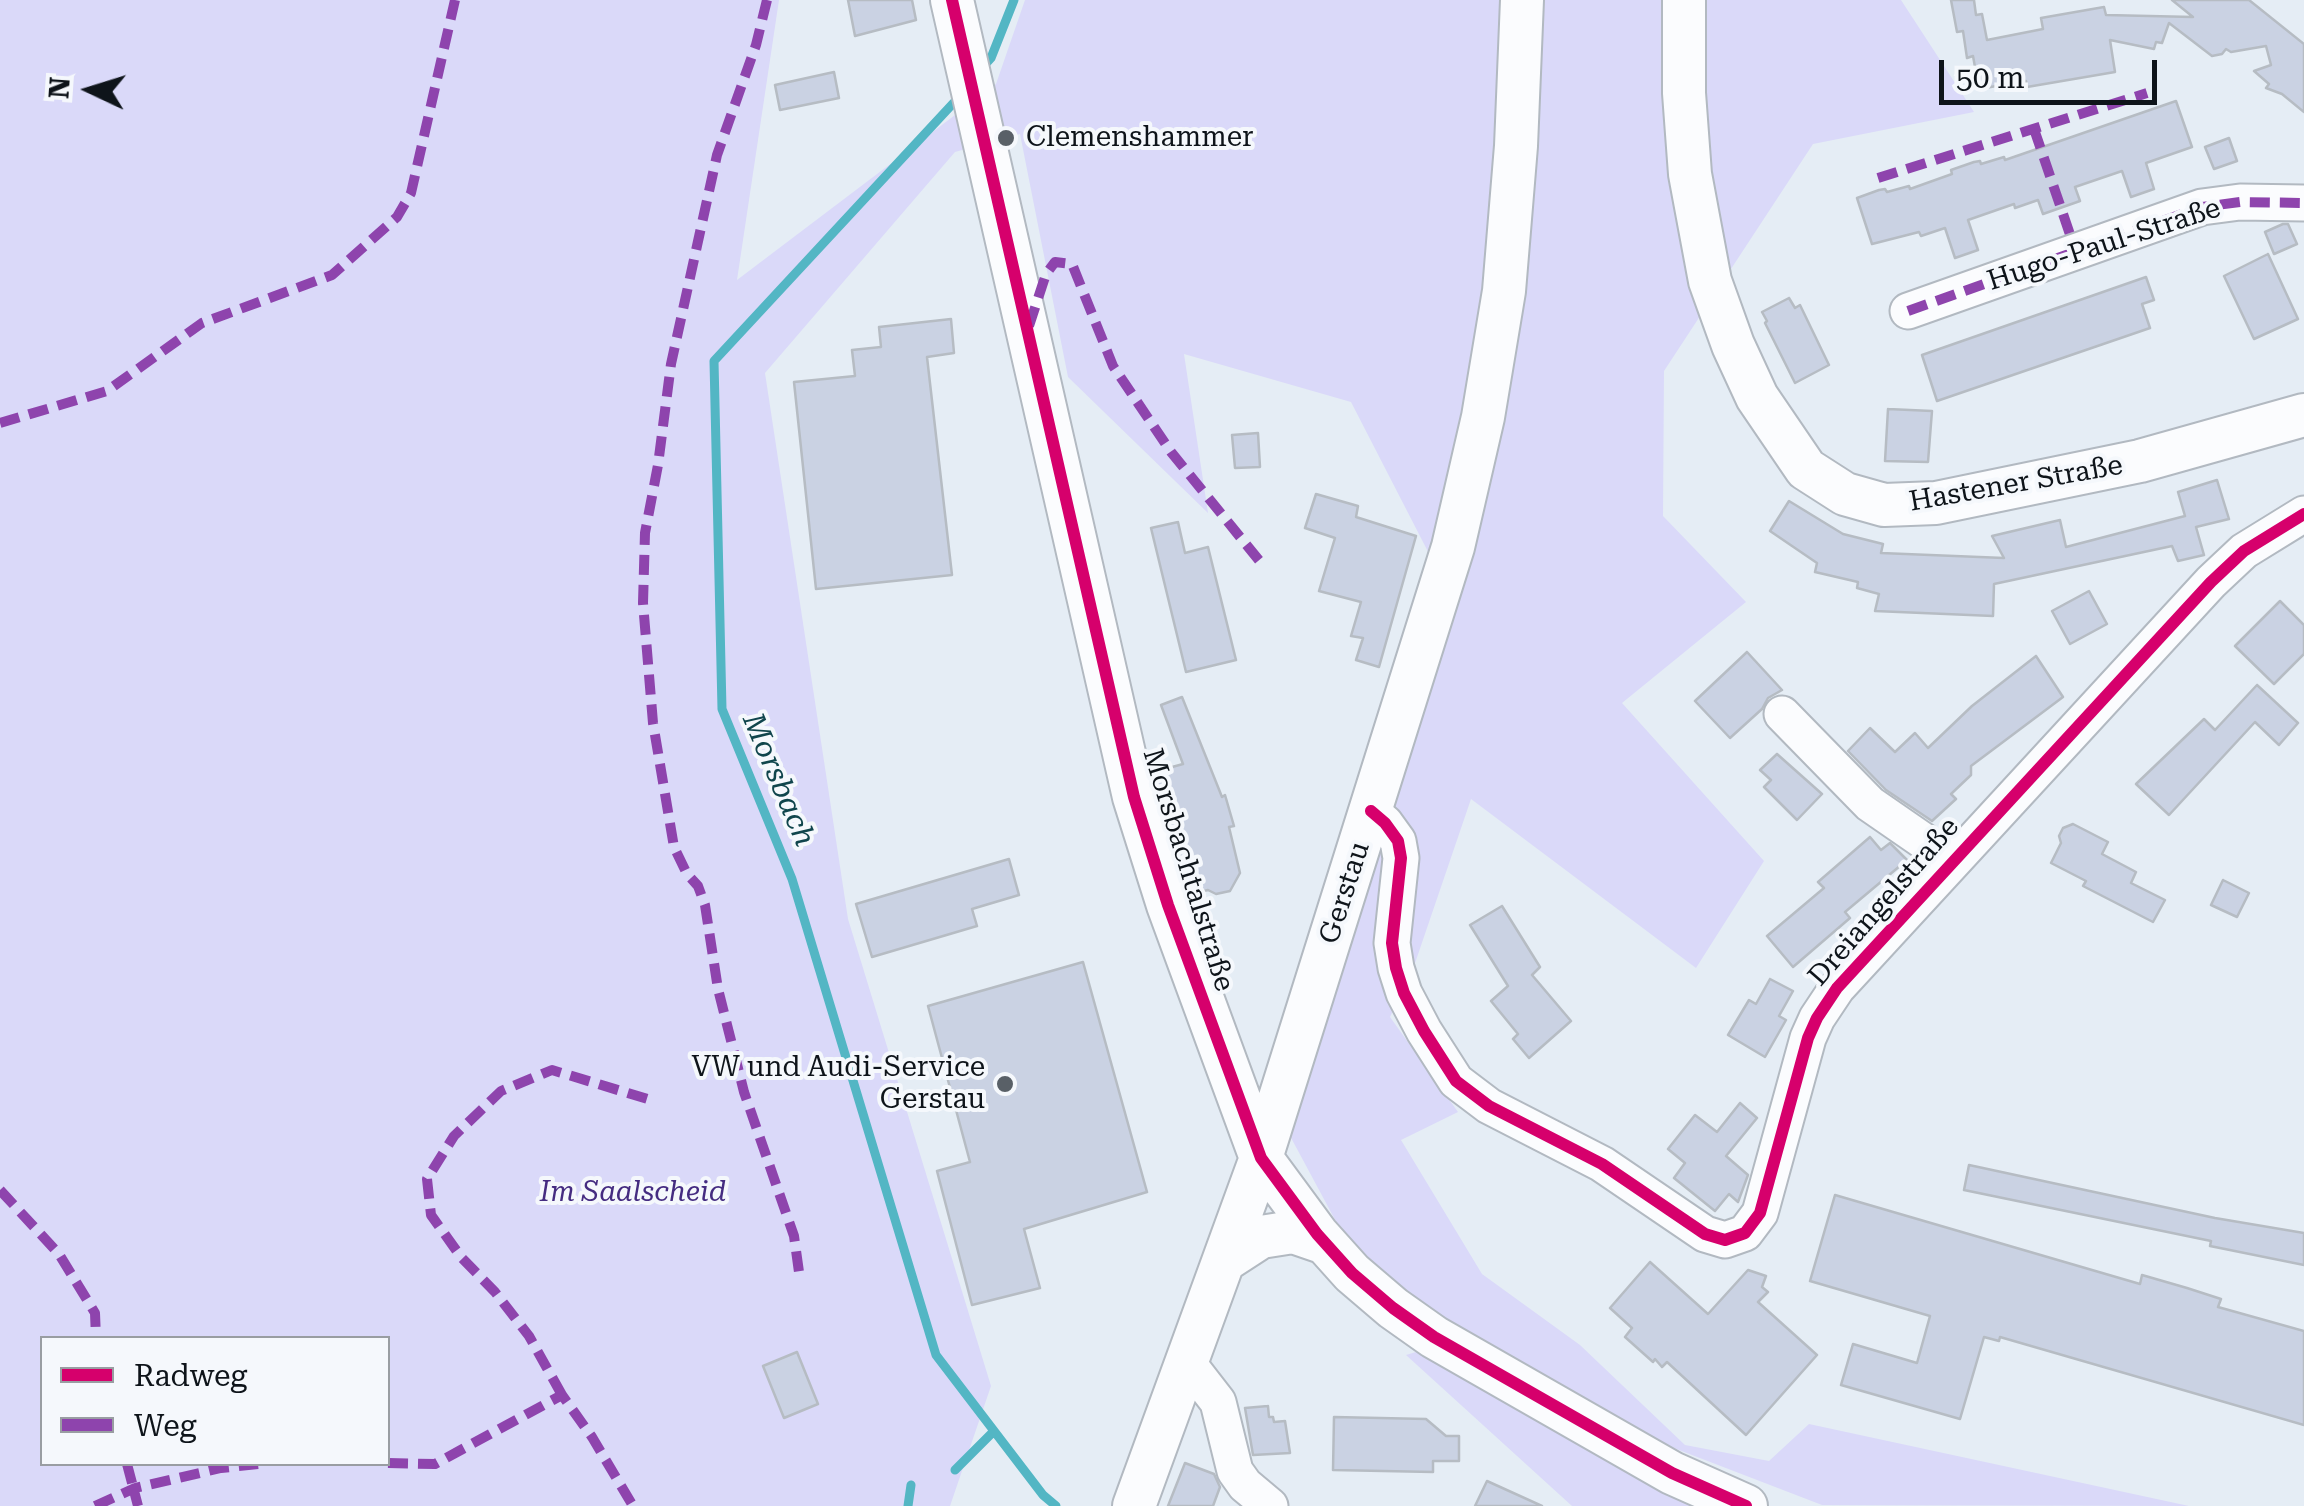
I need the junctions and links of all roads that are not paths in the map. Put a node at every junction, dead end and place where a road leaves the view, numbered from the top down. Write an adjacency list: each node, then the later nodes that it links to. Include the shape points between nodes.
1 (952, 0): 11 (main road, Morsbachtalstraße, via 1134,796)
2 (1522, 0): 9 (main road, Gerstau, via 1504,292 1483,417 1452,547)
3 (1684, 0): 6 (main road, Hastener Straße, via 1690,174 1710,281 1758,397 1806,469 1845,494 1884,505 1936,503 2140,462)
4 (2304, 203): 5 (street, Hugo-Paul-Straße, via 2202,208)
5 (1908, 312)
6 (2304, 414)
7 (2304, 514): 10 (street, Dreiangelstraße, via 2244,550 2211,582)
8 (1782, 714): 10 (street, Dreiangelstraße, via 1870,804)
9 (1371, 811): 10 (street, Dreiangelstraße, via 1398,841 1401,858 1392,943 1396,968 1456,1081 1489,1106 1602,1164 1705,1234 1725,1240 1745,1233 1760,1213 1817,1018); 11 (main road, Gerstau)
10 (1948, 865)
11 (1261, 1158): 12 (main road, Morsbachtalstraße); 13 (main road, Gerstau)
12 (1325, 1242): 13 (main road, via 1293,1232 1262,1237); 17 (main road, Morsbachtalstraße, via 1352,1273 1434,1337 1672,1473)
13 (1224, 1261): 14 (main road, Gerstau)
14 (1188, 1362): 15 (main road, Gerstau); 16 (street, via 1218,1402 1235,1471)
15 (1134, 1506)
16 (1270, 1506)
17 (1746, 1506)

